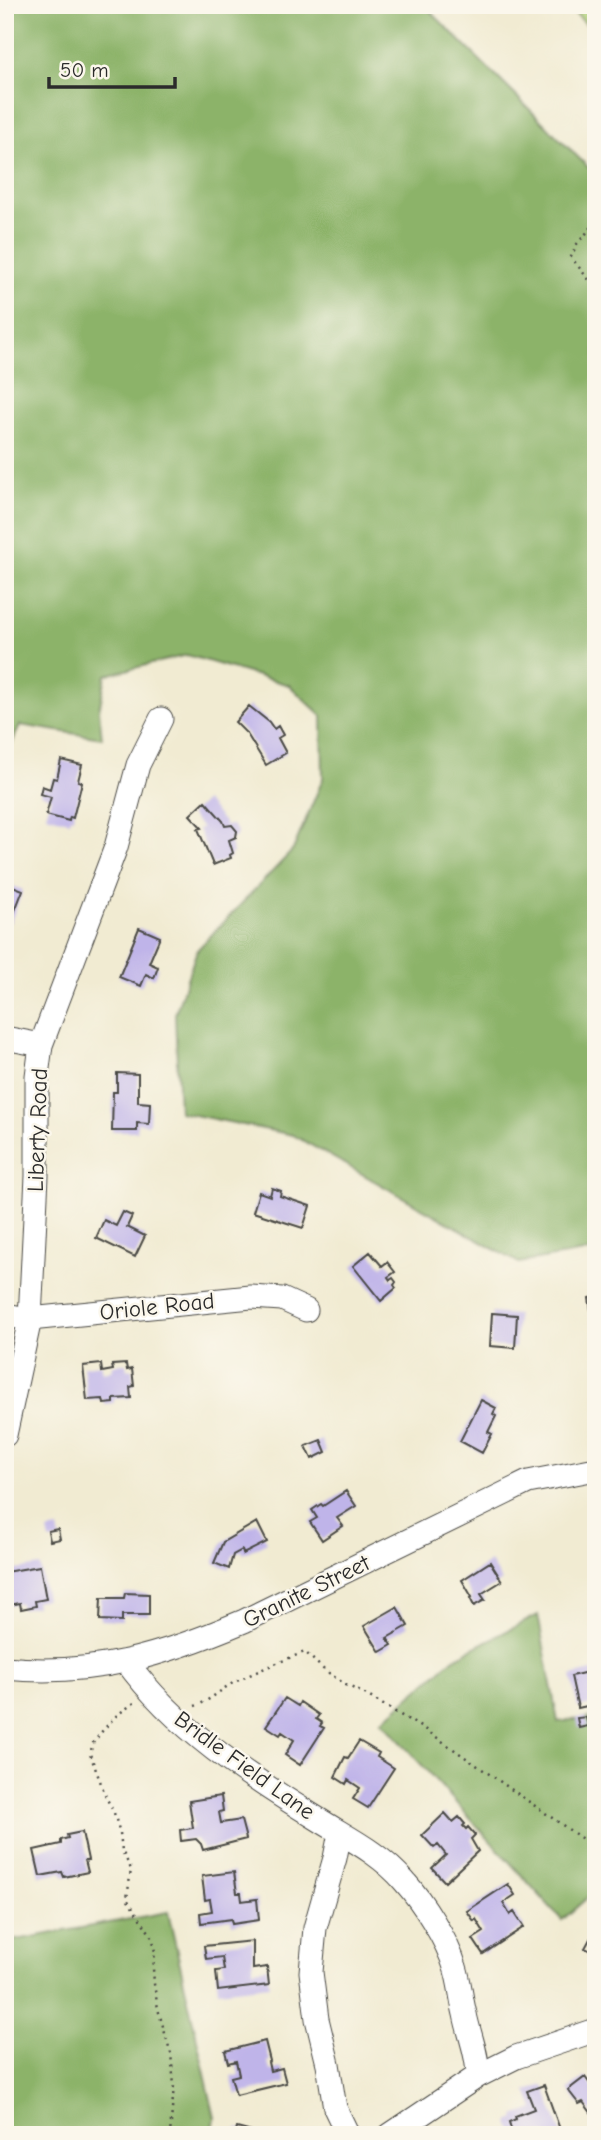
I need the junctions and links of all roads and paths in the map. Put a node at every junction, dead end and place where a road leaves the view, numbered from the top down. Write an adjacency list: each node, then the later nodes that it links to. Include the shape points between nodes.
1 (596, 222): 2 (path, via 571,257)
2 (596, 289)
3 (161, 719): 5 (street, Liberty Road, via 138,765 119,837)
4 (5, 1038): 5 (street)
5 (41, 1045): 8 (street, Liberty Road)
6 (306, 1310): 8 (street, Oriole Road, via 282,1299 251,1297)
7 (5, 1315): 8 (street, Oriole Road)
8 (30, 1319): 9 (street, Liberty Road)
9 (5, 1435)
10 (596, 1469): 11 (street, Granite Street, via 528,1482 244,1621 198,1641)
11 (126, 1661): 12 (street, Granite Street, via 33,1671); 13 (street, Bridle Field Lane)
12 (5, 1668)
13 (150, 1691): 14 (street, Bridle Field Lane); 19 (path, via 117,1715 93,1743 90,1754 131,1869 127,1899 153,1938 153,1984 173,2074)
14 (173, 1713): 15 (street, Bridle Field Lane, via 256,1779); 16 (path, via 207,1702 230,1685 305,1652 346,1685 429,1732)
15 (340, 1832): 18 (street, Bridle Field Lane, via 372,1851 403,1880 433,1921 455,1966); 20 (street, Bridle Field Lane, via 315,1928 311,1972 335,2108)
16 (596, 1850)
17 (596, 2030): 18 (street, via 516,2057)
18 (478, 2076): 21 (street)
19 (170, 2135)
20 (348, 2135)
21 (390, 2135)

